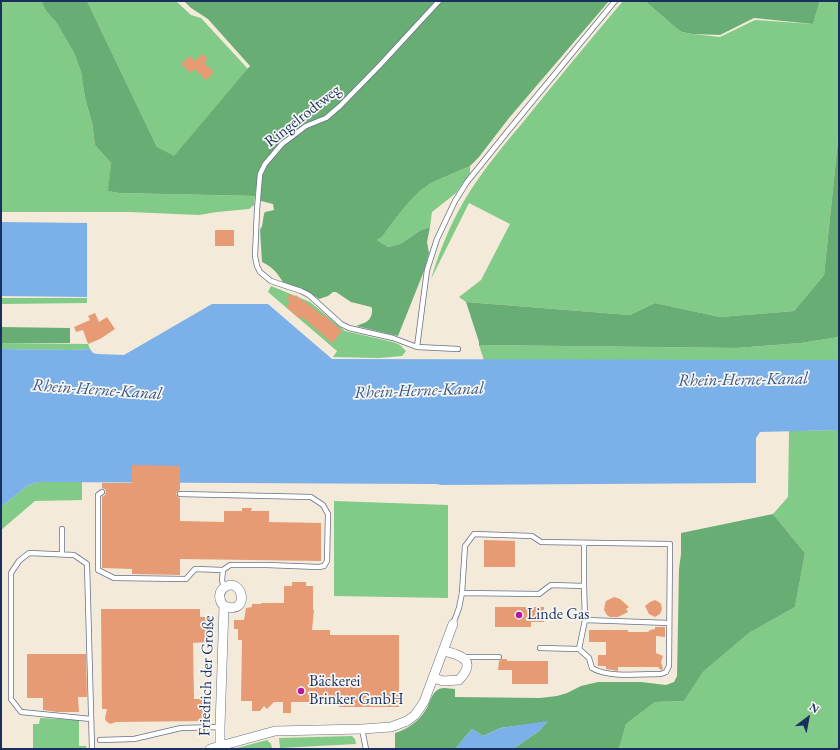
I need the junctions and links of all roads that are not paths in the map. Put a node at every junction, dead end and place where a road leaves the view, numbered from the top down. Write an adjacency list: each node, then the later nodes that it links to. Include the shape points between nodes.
1 (439, 1): 3 (lane, Ringelrodtweg, via 340,106 326,118 306,126 282,144 260,174 257,210 255,256 260,272 271,281 309,295 341,324 349,328 393,338)
2 (614, 1): 3 (lane, via 467,182 455,201 437,239 427,270)
3 (417, 347): 4 (lane, Ringelrodtweg)
4 (458, 349)
5 (102, 492): 10 (lane, via 98,495 98,570 114,578 179,579 186,579 195,569)
6 (180, 494): 10 (lane, via 311,497 323,505 328,514 324,566 230,565)
7 (62, 529): 9 (lane)
8 (584, 543): 11 (lane); 13 (lane, via 541,542 532,536 474,534 465,546); 16 (lane, via 670,544)
9 (62, 554): 24 (lane, via 74,555 87,564); 24 (lane, via 29,553 19,561 12,573 11,699 22,712)
10 (223, 570): 12 (lane)
11 (584, 586): 13 (lane, via 551,585 539,594); 15 (lane)
12 (224, 588): 14 (street, Friedrich der Große, via 219,597); 14 (street, Friedrich der Große, via 234,586 242,594 242,600 235,608)
13 (462, 593): 17 (lane)
14 (224, 606): 25 (street, Friedrich der Große)
15 (584, 620): 16 (lane); 19 (lane)
16 (669, 623): 19 (lane, via 669,666 666,672 661,674 608,674 597,671 592,668 589,658)
17 (453, 624): 20 (street, Friedrich der Große)
18 (540, 648): 19 (lane)
19 (580, 649)
20 (444, 651): 22 (street); 23 (street, Friedrich der Große)
21 (498, 658): 22 (lane)
22 (465, 659): 23 (street, via 468,667 459,680 443,681)
23 (434, 678): 26 (street, Friedrich der Große, via 424,702 407,721 391,727)
24 (91, 719): 29 (lane)
25 (220, 727): 27 (lane, via 181,728 134,739); 28 (street, Friedrich der Große)
26 (362, 729): 28 (street, Friedrich der Große, via 276,731); 31 (lane)
27 (100, 740)
28 (220, 746): 30 (street, Friedrich der Große)
29 (92, 749)
30 (210, 749)
31 (366, 749)

